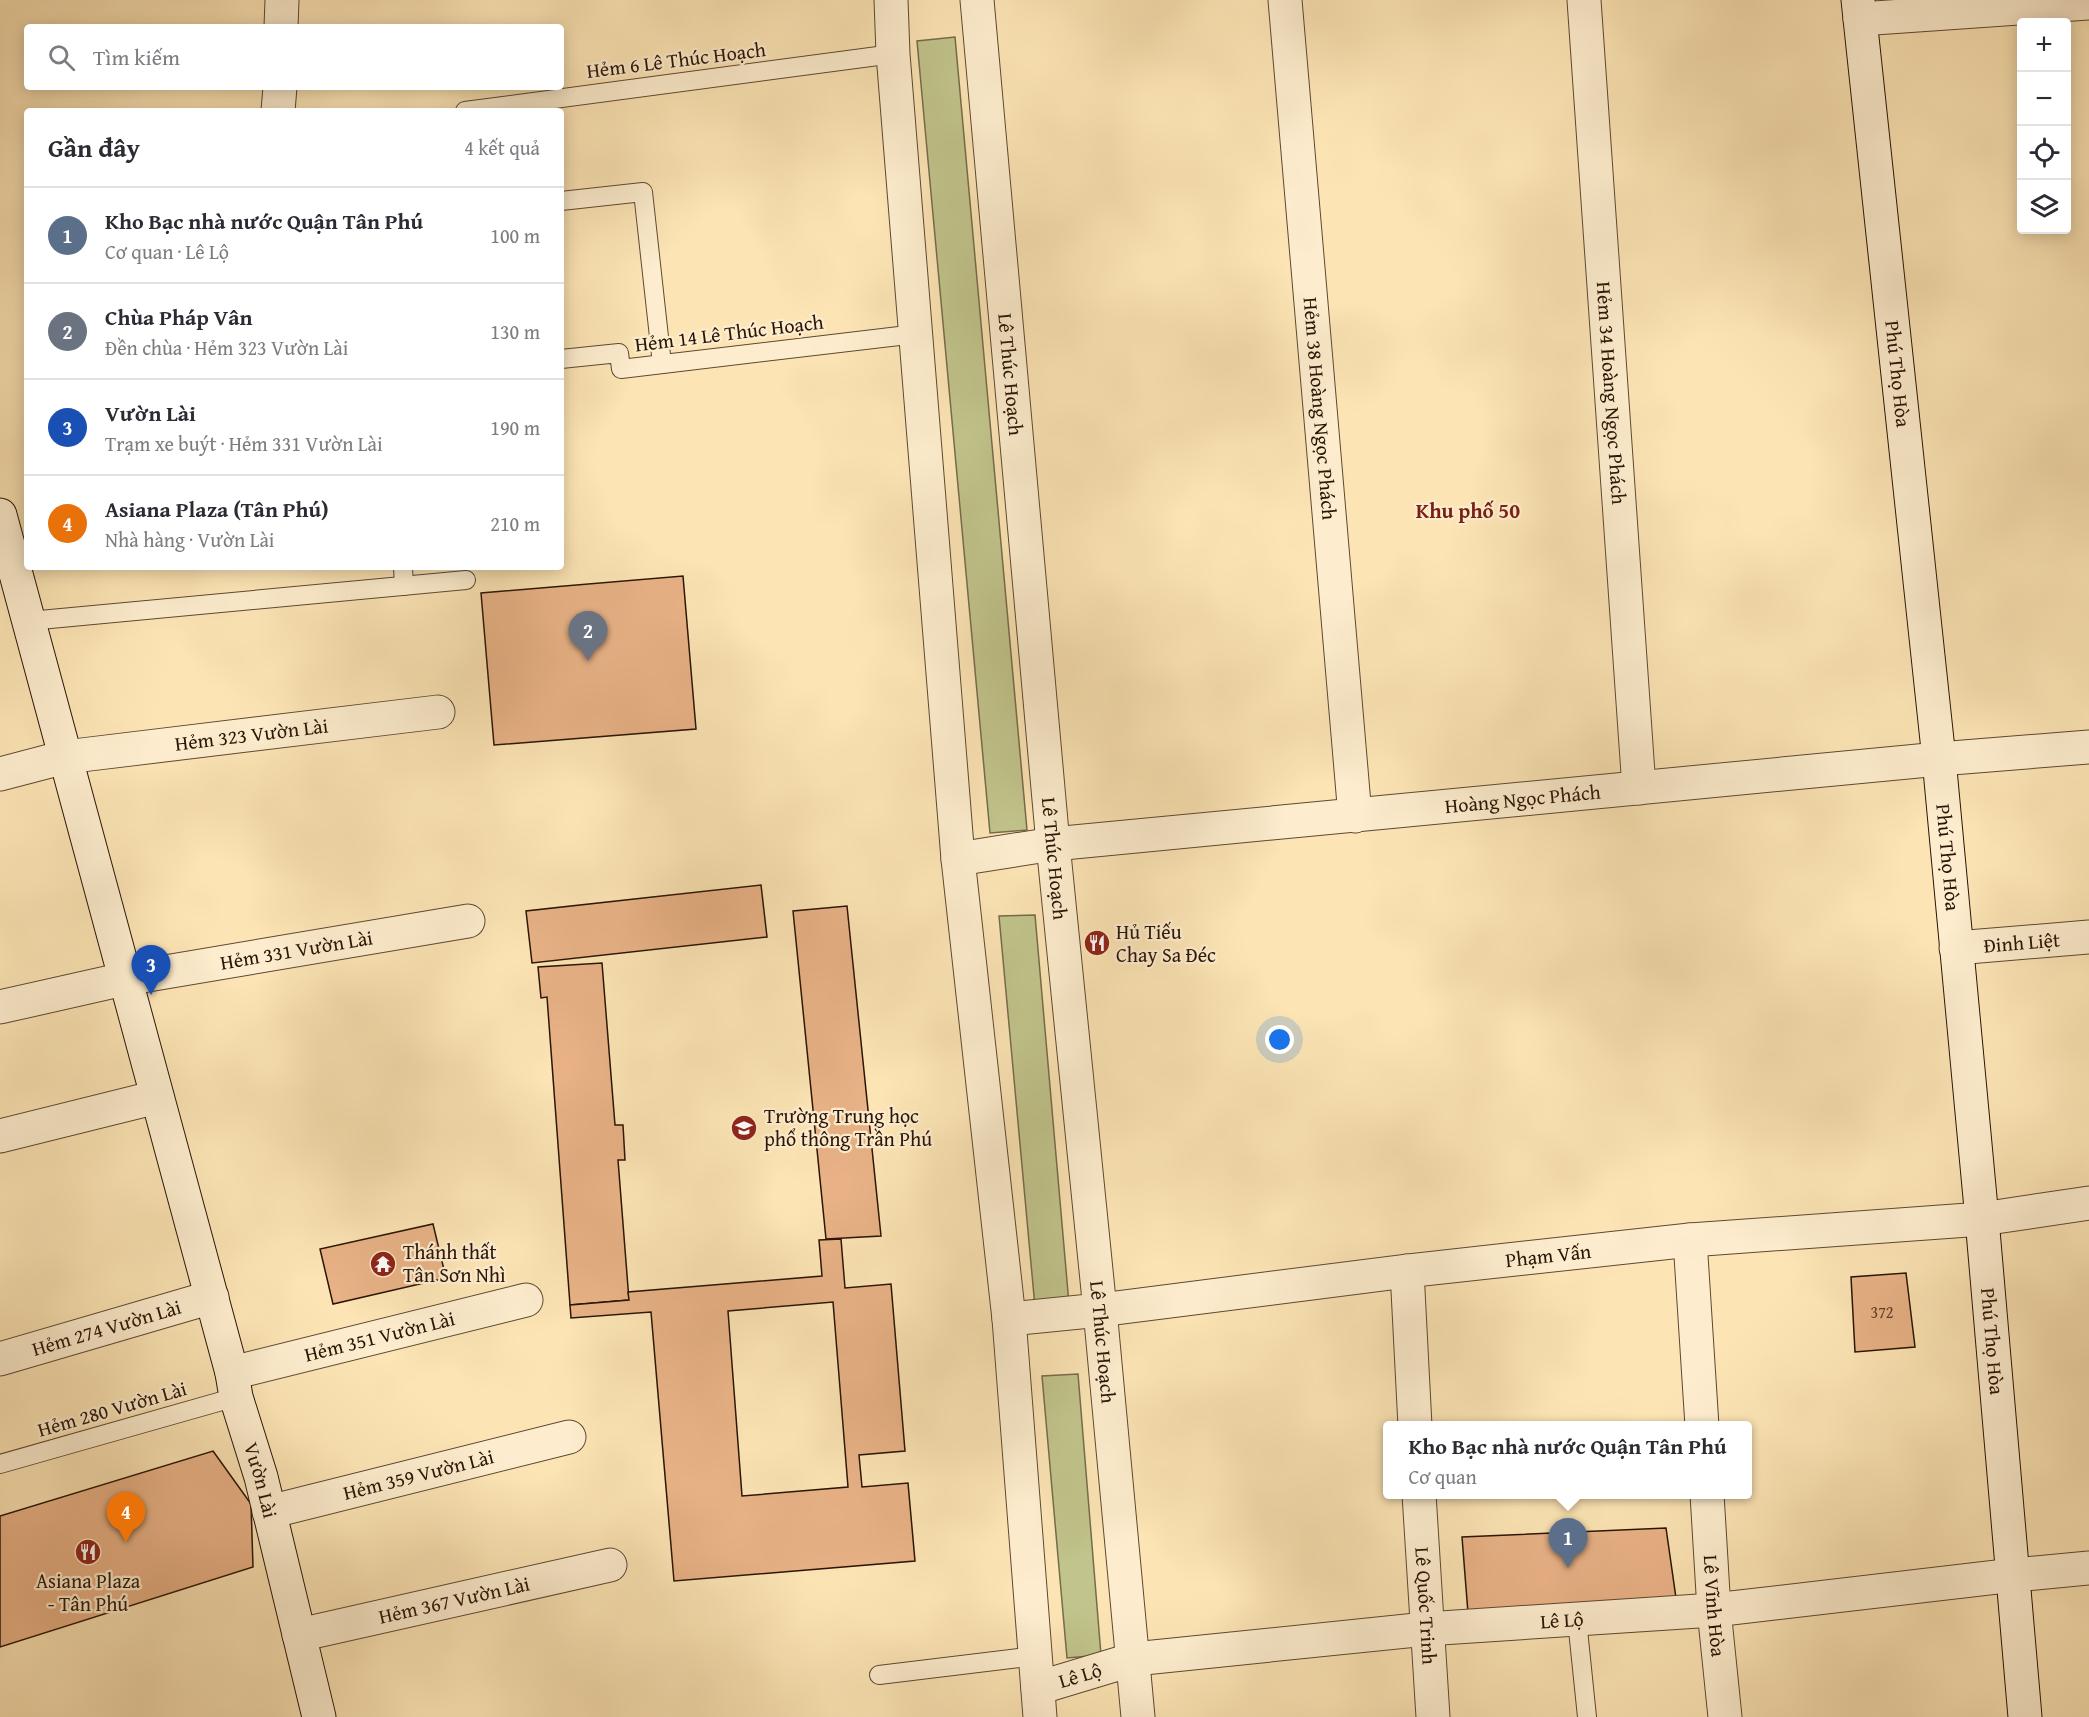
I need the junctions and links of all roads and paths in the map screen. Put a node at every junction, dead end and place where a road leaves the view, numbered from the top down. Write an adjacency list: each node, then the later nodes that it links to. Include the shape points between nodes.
1 (282, 0): 8 (street)
2 (891, 0): 9 (street)
3 (977, 0): 29 (street, Lê Thúc Hoạch)
4 (1285, 0): 28 (street, Hẻm 38 Hoàng Ngọc Phách)
5 (1584, 0): 27 (street, Hẻm 34 Hoàng Ngọc Phách)
6 (2089, 3): 7 (street)
7 (1859, 10): 25 (street, Phú Thọ Hòa)
8 (281, 24)
9 (893, 54): 12 (lane, Hẻm 6 Lê Thúc Hoạch); 14 (street)
10 (280, 90): 11 (street)
11 (278, 108)
12 (488, 108)
13 (564, 201): 16 (lane, via 643,192)
14 (916, 334): 16 (lane, Hẻm 14 Lê Thúc Hoạch); 30 (street)
15 (564, 359): 16 (lane, Hẻm 14 Lê Thúc Hoạch, via 619,353 621,369)
16 (662, 364)
17 (1, 522): 21 (street, Vườn Lài)
18 (403, 570): 20 (lane)
19 (466, 580): 20 (lane)
20 (404, 586): 21 (lane)
21 (29, 621): 24 (street, Vườn Lài)
22 (438, 712): 24 (street, Hẻm 323 Vườn Lài)
23 (2089, 747): 25 (street, Hoàng Ngọc Phách)
24 (65, 758): 26 (street, Hẻm 323 Vườn Lài); 34 (street, Vườn Lài)
25 (1939, 759): 27 (street, Hoàng Ngọc Phách); 33 (street, Phú Thọ Hòa)
26 (0, 774)
27 (1639, 788): 28 (street, Hoàng Ngọc Phách)
28 (1355, 816): 29 (street, Hoàng Ngọc Phách)
29 (1053, 844): 30 (street, Hoàng Ngọc Phách); 44 (street, Lê Thúc Hoạch)
30 (958, 859): 45 (street)
31 (468, 921): 34 (street, Hẻm 331 Vườn Lài)
32 (2089, 937): 33 (street, Đinh Liệt)
33 (1956, 948): 39 (street, Phú Thọ Hòa)
34 (124, 979): 35 (street, Hẻm 331 Vườn Lài); 36 (street, Vườn Lài)
35 (0, 1007)
36 (157, 1097): 37 (street); 42 (street, Vườn Lài)
37 (0, 1136)
38 (2089, 1203): 39 (street, Phạm Vấn)
39 (1982, 1219): 40 (street, Phạm Vấn); 57 (street, Phú Thọ Hòa)
40 (1690, 1240): 41 (street, Phạm Vấn); 49 (street)
41 (1407, 1270): 44 (street, Phạm Vấn); 48 (street)
42 (212, 1297): 46 (street, Hẻm 274 Vườn Lài); 47 (street, Vườn Lài)
43 (526, 1300): 47 (street, Hẻm 351 Vườn Lài)
44 (1100, 1310): 45 (street, Phạm Vấn); 62 (street, Lê Thúc Hoạch)
45 (1009, 1319): 64 (street)
46 (0, 1359)
47 (234, 1385): 51 (lane, Hẻm 280 Vườn Lài); 54 (street, Vườn Lài)
48 (1415, 1421)
49 (1702, 1421)
50 (568, 1437): 54 (street, Hẻm 359 Vườn Lài)
51 (0, 1464)
52 (1419, 1499): 60 (street, Lê Quốc Trinh)
53 (1707, 1499): 58 (street, Lê Vĩnh Hòa)
54 (269, 1512): 61 (street, Vườn Lài)
55 (610, 1566): 61 (street, Hẻm 367 Vườn Lài)
56 (2089, 1568): 57 (street, Lê Lộ)
57 (2014, 1575): 58 (street, Lê Lộ); 70 (street, Phú Thọ Hòa)
58 (1714, 1610): 59 (street, Lê Lộ); 69 (street, Lê Vĩnh Hòa)
59 (1577, 1620): 60 (street, Lê Lộ); 68 (lane)
60 (1426, 1629): 62 (street, Lê Lộ); 67 (street, Lê Quốc Trinh)
61 (299, 1635): 65 (street, Vườn Lài)
62 (1134, 1659): 64 (street, Lê Lộ); 66 (street, Lê Thúc Hoạch)
63 (879, 1675): 64 (lane)
64 (1038, 1687)
65 (319, 1717)
66 (1138, 1717)
67 (1433, 1717)
68 (1587, 1717)
69 (1725, 1717)
70 (2025, 1717)

